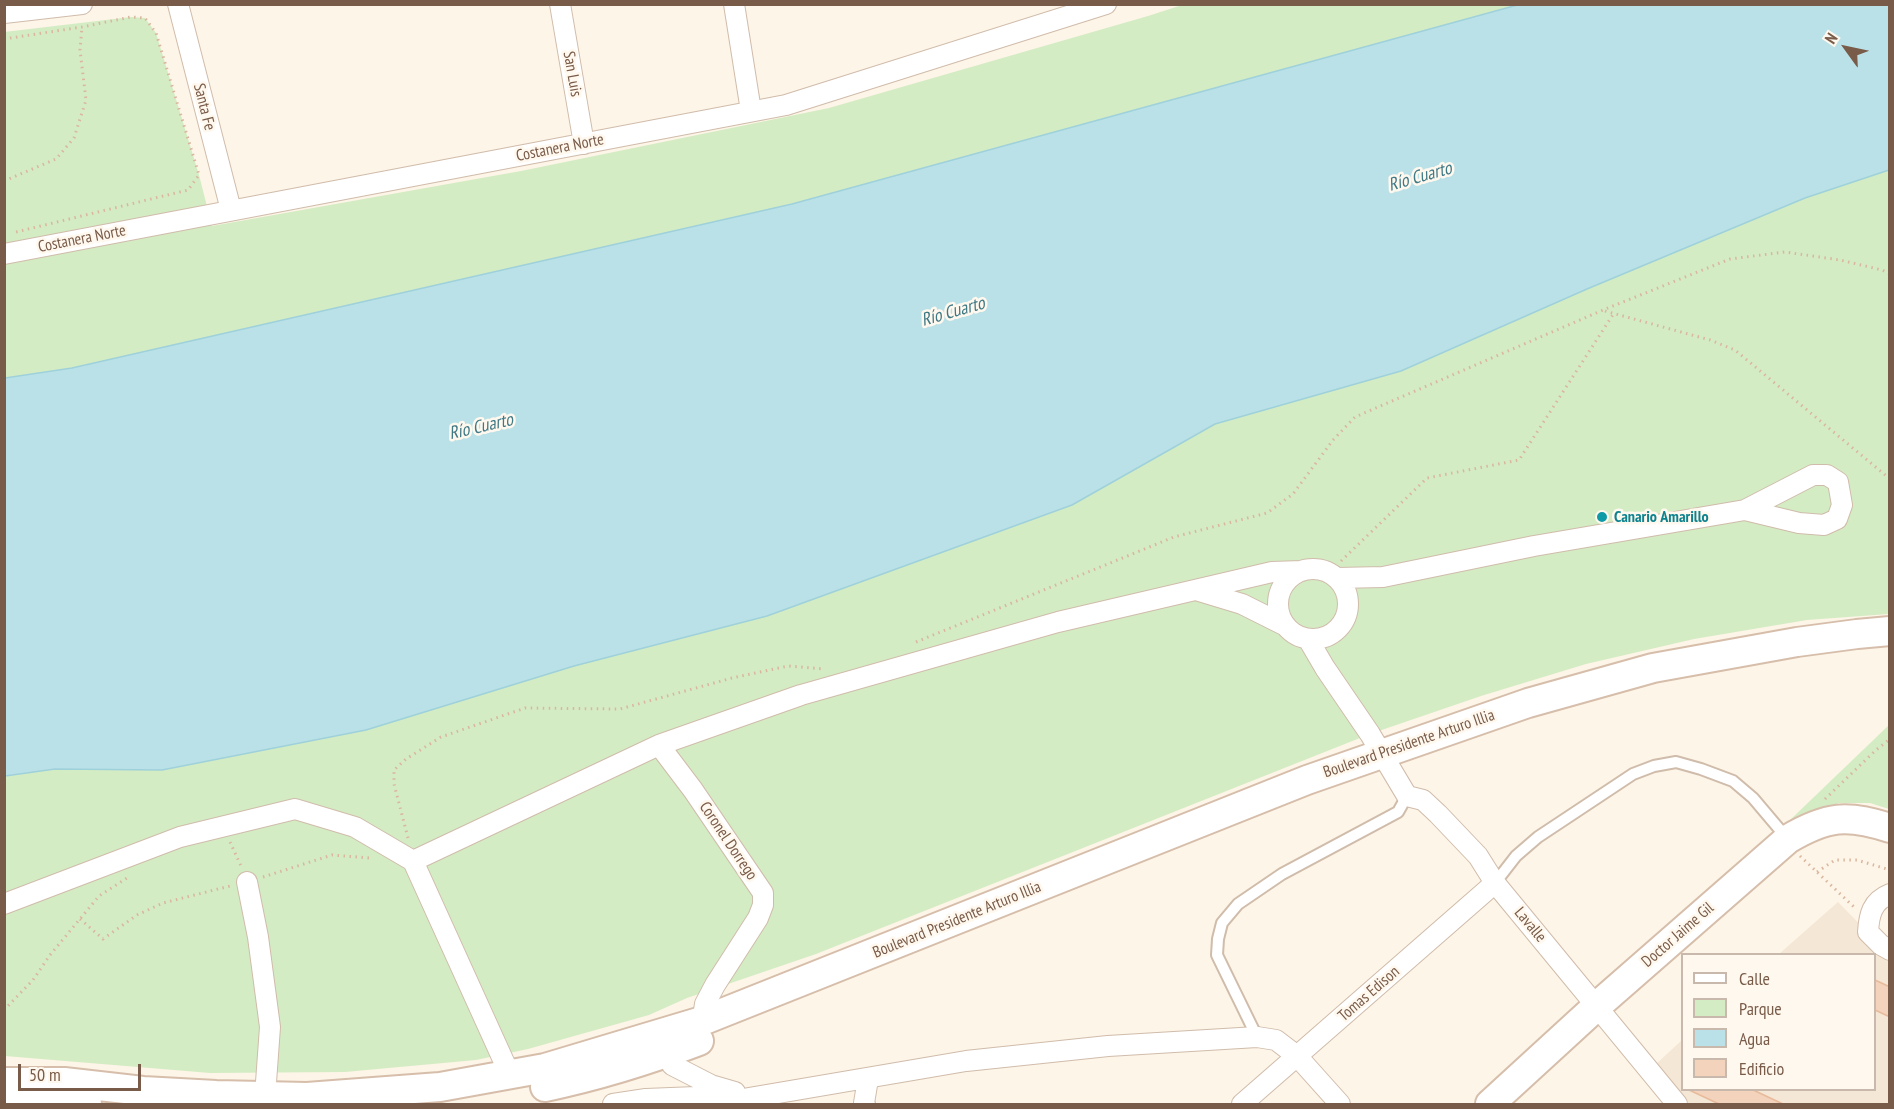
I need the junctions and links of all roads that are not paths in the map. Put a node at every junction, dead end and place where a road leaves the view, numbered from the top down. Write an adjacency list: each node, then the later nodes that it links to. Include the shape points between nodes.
1 (82, 4): 6 (street)
2 (178, 4): 9 (street, Santa Fe)
3 (560, 4): 8 (street, San Luis)
4 (734, 4): 7 (street)
5 (1106, 4): 7 (street, Costanera Norte, via 786,105)
6 (4, 13)
7 (751, 111): 8 (street, Costanera Norte)
8 (584, 144): 9 (street, Costanera Norte)
9 (231, 210): 10 (street, Costanera Norte)
10 (4, 254)
11 (1745, 510): 13 (street, via 1533,546 1383,577)
12 (1302, 571): 13 (street, via 1320,569); 14 (street, via 1272,572); 15 (street, via 1284,584 1279,595 1280,616)
13 (1338, 581): 16 (street, via 1349,605)
14 (1197, 590): 15 (street, via 1242,604); 21 (street, via 1058,622 801,695)
15 (1286, 626): 18 (street)
16 (1340, 627): 18 (street, via 1331,635); 20 (street)
17 (1890, 631): 22 (main road, Boulevard Presidente Arturo Illia, via 1785,644 1653,668 1528,702)
18 (1308, 639): 20 (street)
19 (1890, 651): 22 (main road, Boulevard Presidente Arturo Illia, via 1809,659 1657,686)
20 (1325, 668): 22 (street)
21 (659, 745): 27 (street); 36 (street, Coronel Dorrego, via 763,893 758,918 705,1004)
22 (1386, 761): 23 (street); 36 (main road, Boulevard Presidente Arturo Illia, via 1314,797 1094,886)
23 (1407, 796): 29 (street, Lavalle, via 1423,800 1438,814 1478,856); 37 (lane, via 1398,812 1282,874 1238,904 1222,923 1217,955)
24 (1890, 828): 26 (main road, Doctor Jaime Gil, via 1865,820 1823,822 1806,829)
25 (1890, 845): 26 (main road, Doctor Jaime Gil, via 1846,835)
26 (1792, 846): 29 (lane, via 1753,798 1732,782 1676,762 1634,774 1538,837 1516,856); 33 (main road, Doctor Jaime Gil); 35 (main road, Doctor Jaime Gil)
27 (413, 861): 31 (street, via 355,827 295,810 180,837); 40 (street)
28 (248, 882): 44 (street, via 270,1027)
29 (1496, 883): 35 (street, Lavalle); 38 (street, Tomas Edison)
30 (1890, 894): 32 (street, via 1881,897 1869,915 1868,932)
31 (4, 904)
32 (1890, 950)
33 (1685, 953)
34 (1681, 956): 35 (main road, Doctor Jaime Gil)
35 (1603, 1014): 54 (main road, Doctor Jaime Gil); 55 (main road, Doctor Jaime Gil); 56 (street, Lavalle)
36 (700, 1031): 39 (main road, Boulevard Presidente Arturo Illia); 43 (main road, Boulevard Presidente Arturo Illia)
37 (1257, 1037): 38 (street, via 1276,1040); 41 (street, via 1108,1046 966,1061)
38 (1297, 1056): 52 (street, Tomas Edison); 53 (street)
39 (669, 1059): 43 (main road, Boulevard Presidente Arturo Illia); 45 (street, via 711,1085); 46 (street)
40 (510, 1075): 43 (main road, Boulevard Presidente Arturo Illia); 44 (main road, Boulevard Presidente Arturo Illia, via 366,1094)
41 (868, 1079): 45 (street); 51 (street)
42 (4, 1082): 44 (main road, Boulevard Presidente Arturo Illia, via 64,1082 154,1092)
43 (546, 1086): 49 (main road, Boulevard Presidente Arturo Illia)
44 (265, 1096)
45 (754, 1097): 46 (street)
46 (699, 1101): 50 (street, via 646,1099)
47 (5, 1104): 48 (main road)
48 (91, 1104)
49 (452, 1104)
50 (613, 1104)
51 (864, 1104)
52 (1242, 1104)
53 (1340, 1104)
54 (1490, 1104)
55 (1516, 1104)
56 (1677, 1104)

